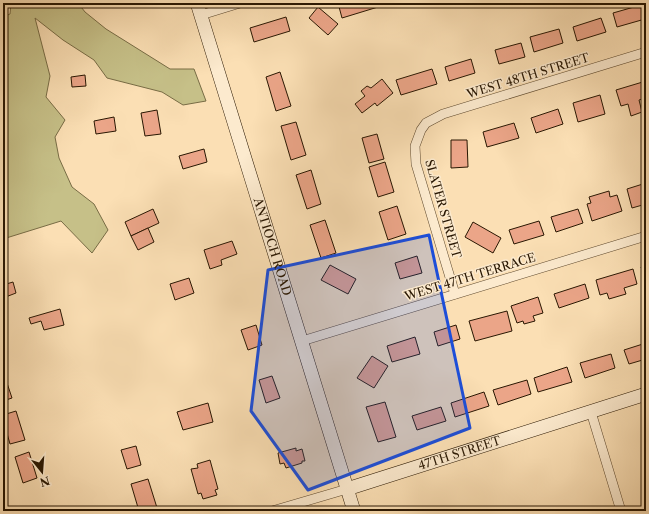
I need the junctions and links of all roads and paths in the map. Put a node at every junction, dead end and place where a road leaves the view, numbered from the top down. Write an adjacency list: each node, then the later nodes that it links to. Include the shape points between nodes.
1 (240, 3): 2 (street)
2 (199, 9): 7 (main road, ANTIOCH ROAD)
3 (646, 52): 4 (street, WEST 48TH STREET, via 443,114 426,123)
4 (421, 130): 6 (street, SLATER STREET, via 414,146 416,164)
5 (646, 236): 6 (street, WEST 47TH TERRACE)
6 (455, 294): 7 (street, WEST 47TH TERRACE)
7 (302, 341): 10 (main road, ANTIOCH ROAD)
8 (646, 394): 9 (main road, 47TH STREET)
9 (591, 412): 10 (main road, 47TH STREET); 13 (street)
10 (347, 489): 11 (street, 47TH STREET); 12 (main road, ANTIOCH ROAD)
11 (272, 511)
12 (354, 511)
13 (621, 511)

